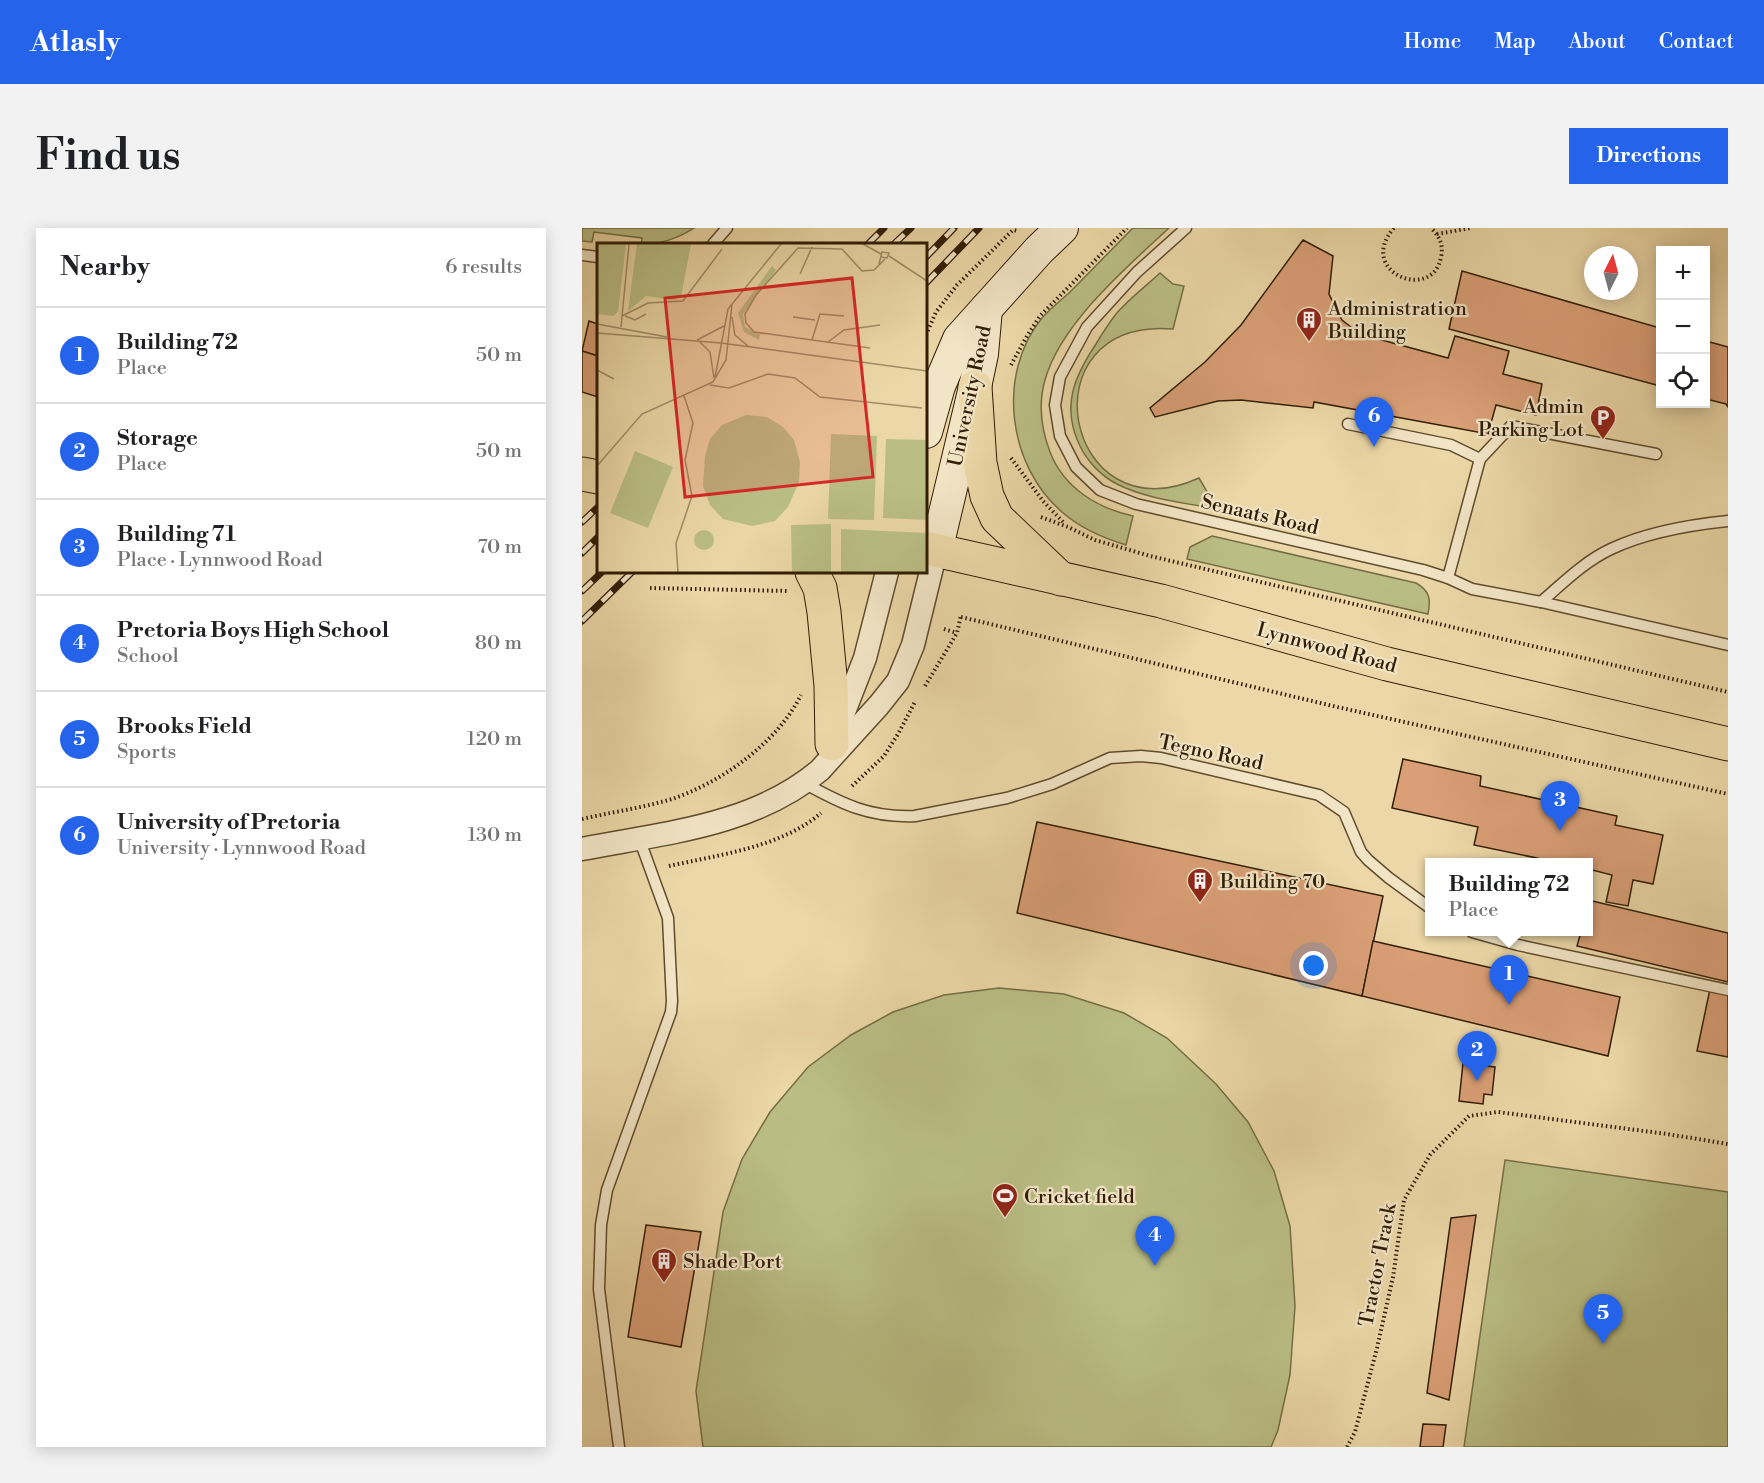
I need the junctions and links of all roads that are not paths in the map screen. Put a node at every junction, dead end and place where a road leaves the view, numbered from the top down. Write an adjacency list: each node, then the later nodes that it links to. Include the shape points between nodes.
1 (727, 228): 4 (lane)
2 (1062, 228): 7 (street, University Road)
3 (1186, 228): 18 (lane, Senaats Road, via 1137,272 1087,327 1060,377 1055,405 1060,436 1076,467 1100,490 1136,504)
4 (714, 243)
5 (582, 255): 6 (lane)
6 (597, 257)
7 (987, 309): 8 (street, University Road); 10 (street, University Road, via 960,339 939,386)
8 (975, 387): 14 (street, University Road); 19 (main road, via 980,462 987,496 997,518)
9 (1348, 424): 12 (lane, via 1451,446)
10 (927, 428)
11 (1656, 454): 12 (lane, via 1510,426)
12 (1480, 459): 18 (lane)
13 (1728, 521): 21 (lane, via 1647,535 1611,549 1586,564)
14 (931, 549): 15 (street, University Road); 19 (main road, Lynnwood Road)
15 (927, 570)
16 (887, 573): 24 (street, via 865,658)
17 (926, 573): 24 (street, University Road, via 913,645 898,681)
18 (1448, 578): 21 (lane, Senaats Road, via 1472,589)
19 (1060, 579): 23 (main road, Lynnwood Road, via 1161,601 1387,664)
20 (802, 581): 24 (main road, via 820,588 831,686)
21 (1541, 602): 22 (lane, Senaats Road)
22 (1728, 645)
23 (1728, 744)
24 (819, 766): 25 (street, University Road, via 780,798 750,812 709,825); 27 (lane, Tegno Road, via 836,801 868,812 915,816 1007,798 1052,784 1110,758 1161,758 1320,795 1344,812 1368,860)
25 (639, 838): 26 (street, University Road); 30 (lane, via 668,918 672,1001 607,1190 601,1225 599,1289)
26 (582, 849)
27 (1425, 904)
28 (1486, 936): 29 (lane)
29 (1728, 990)
30 (619, 1447)

